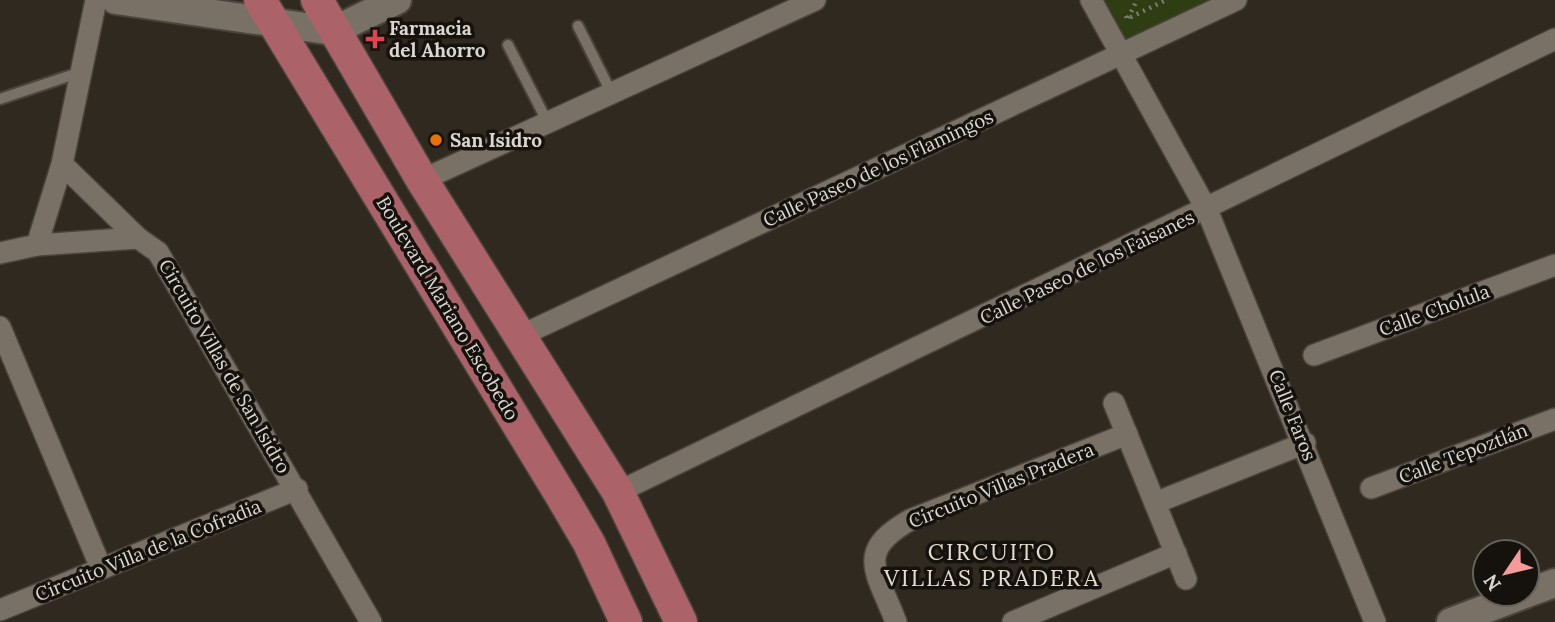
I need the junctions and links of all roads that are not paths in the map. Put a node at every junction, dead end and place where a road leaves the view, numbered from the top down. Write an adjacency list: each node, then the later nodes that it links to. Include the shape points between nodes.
1 (96, 0): 14 (street)
2 (116, 0): 8 (street)
3 (317, 0): 10 (main road)
4 (397, 0): 10 (street)
5 (814, 0): 15 (street)
6 (1091, 0): 13 (street, Calle Faros)
7 (1236, 0): 13 (street, Calle Paseo de los Flamingos)
8 (268, 12): 10 (street); 42 (main road, Boulevard Mariano Escobedo, via 562,497)
9 (578, 26): 15 (lane)
10 (333, 31): 19 (main road)
11 (1555, 39): 20 (street, Calle Paseo de los Faisanes)
12 (508, 45): 17 (lane)
13 (1121, 54): 20 (street, Calle Faros); 26 (street, Calle Paseo de los Flamingos)
14 (80, 72): 16 (lane); 18 (street)
15 (612, 94): 17 (street)
16 (0, 99)
17 (548, 123): 19 (street)
18 (62, 164): 21 (street, Circuito Villas de San Isidro); 22 (street)
19 (422, 180): 26 (main road)
20 (1208, 210): 31 (street, Calle Faros); 34 (street, Calle Paseo de los Faisanes)
21 (138, 239): 22 (street); 33 (street, Circuito Villas de San Isidro, via 158,252 172,273)
22 (37, 245): 23 (street)
23 (0, 253)
24 (1555, 265): 27 (street, Calle Cholula)
25 (0, 327): 37 (street)
26 (520, 336): 34 (main road)
27 (1314, 355)
28 (1114, 403): 30 (street)
29 (1555, 419): 32 (street, Calle Tepoztlán)
30 (1127, 434): 35 (street); 44 (street, Circuito Villas Pradera, via 890,531 874,553)
31 (1305, 443): 35 (street); 46 (street, Calle Faros)
32 (1371, 488)
33 (297, 489): 37 (street, Circuito Villa de la Cofradia); 41 (street, Circuito Villas de San Isidro)
34 (618, 492): 43 (main road)
35 (1155, 503): 36 (street)
36 (1176, 553): 38 (street); 45 (street)
37 (101, 568): 40 (street, Circuito Villa de la Cofradia)
38 (1186, 579)
39 (1488, 608): 47 (street)
40 (0, 610)
41 (371, 622)
42 (626, 622)
43 (681, 622)
44 (896, 622)
45 (1013, 622)
46 (1375, 622)
47 (1451, 622)

